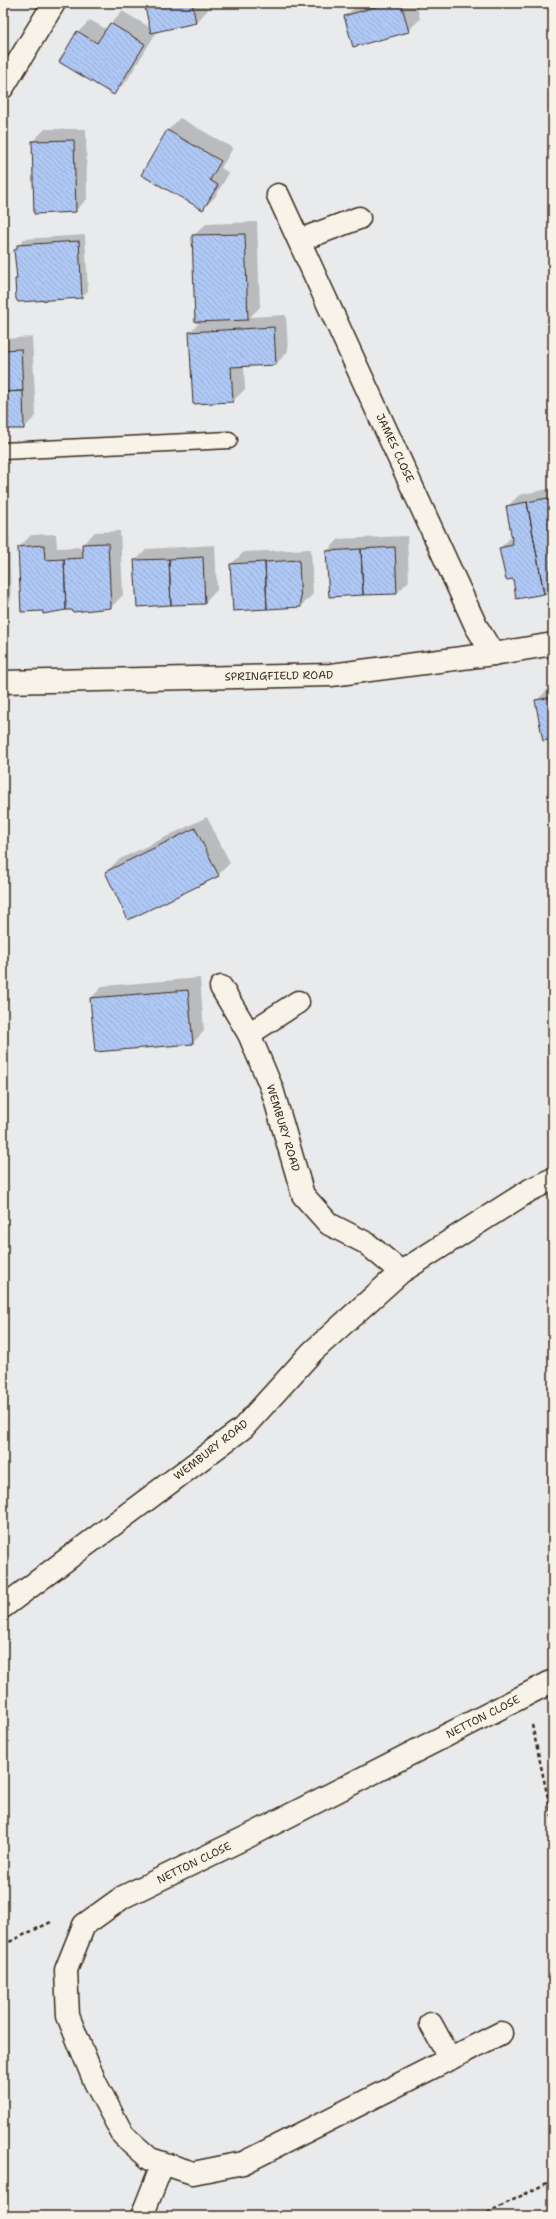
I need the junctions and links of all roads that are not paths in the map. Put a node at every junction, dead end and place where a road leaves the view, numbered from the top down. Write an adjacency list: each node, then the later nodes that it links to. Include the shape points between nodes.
1 (54, 3): 2 (street)
2 (3, 87)
3 (278, 195): 5 (street, JAMES CLOSE)
4 (359, 218): 5 (street)
5 (300, 240): 9 (street, JAMES CLOSE, via 476,626)
6 (229, 440): 7 (lane)
7 (3, 451)
8 (553, 644): 9 (street, SPRINGFIELD ROAD)
9 (493, 654): 10 (street, SPRINGFIELD ROAD, via 331,675)
10 (3, 682)
11 (221, 987): 13 (street, WEMBURY ROAD)
12 (298, 1002): 13 (street)
13 (249, 1034): 15 (street, WEMBURY ROAD, via 272,1089 303,1196 329,1224 366,1243)
14 (553, 1179): 15 (street, WEMBURY ROAD, via 530,1190)
15 (401, 1272): 16 (street, WEMBURY ROAD, via 312,1352 242,1428)
16 (3, 1607)
17 (553, 1681): 21 (street, NETTON CLOSE, via 255,1833 123,1897 84,1925 66,1970 68,2016 95,2082 124,2135 150,2159)
18 (431, 2024): 20 (street)
19 (501, 2033): 20 (street)
20 (450, 2059): 21 (street, via 243,2163 193,2173)
21 (163, 2163): 22 (street)
22 (142, 2216)

